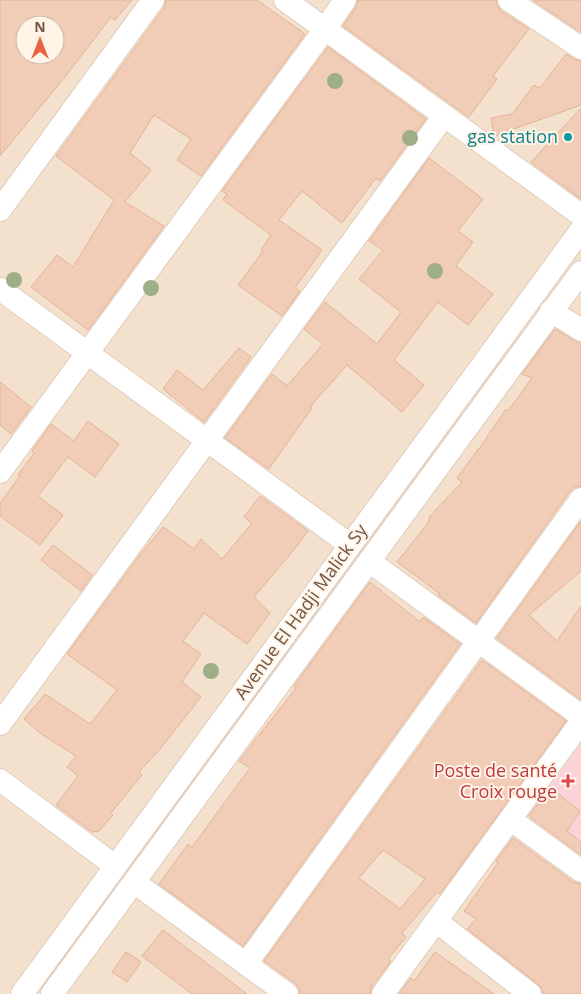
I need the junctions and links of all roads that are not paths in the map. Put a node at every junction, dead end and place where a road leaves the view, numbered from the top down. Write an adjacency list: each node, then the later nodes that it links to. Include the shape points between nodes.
1 (153, 0): 8 (street)
2 (285, 0): 5 (street)
3 (344, 0): 5 (street)
4 (509, 0): 6 (street)
5 (324, 29): 7 (street); 15 (street)
6 (581, 48)
7 (444, 116): 9 (street); 16 (street)
8 (0, 210)
9 (581, 215)
10 (581, 230): 19 (street, Avenue El Hadji Malick Sy)
11 (581, 272): 13 (street, Avenue El Hadji Malick Sy)
12 (0, 290): 15 (street)
13 (552, 311): 14 (street); 20 (street, Avenue El Hadji Malick Sy)
14 (581, 330)
15 (87, 353): 16 (street); 17 (street)
16 (206, 441): 19 (street); 24 (street)
17 (0, 472)
18 (581, 499): 21 (street)
19 (350, 545): 27 (street, Avenue El Hadji Malick Sy)
20 (369, 561): 21 (street); 29 (street, Avenue El Hadji Malick Sy)
21 (479, 641): 22 (street); 31 (street)
22 (581, 716)
23 (581, 722): 26 (street)
24 (0, 724)
25 (0, 780): 27 (street)
26 (510, 819): 28 (street); 30 (street)
27 (115, 866): 32 (street, Avenue El Hadji Malick Sy)
28 (581, 871)
29 (134, 882): 31 (street); 33 (street, Avenue El Hadji Malick Sy)
30 (436, 921): 35 (street); 36 (street)
31 (246, 964): 34 (street)
32 (22, 994)
33 (52, 994)
34 (287, 994)
35 (383, 994)
36 (529, 994)

